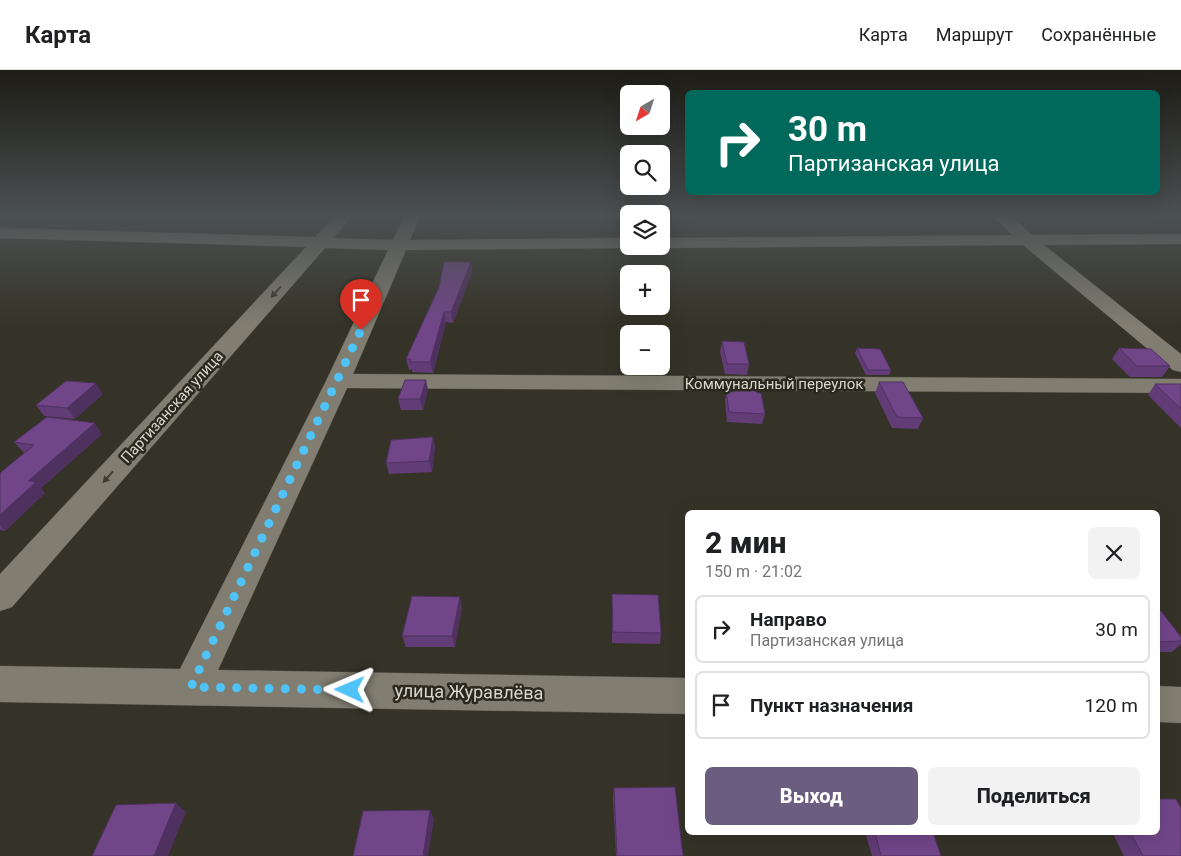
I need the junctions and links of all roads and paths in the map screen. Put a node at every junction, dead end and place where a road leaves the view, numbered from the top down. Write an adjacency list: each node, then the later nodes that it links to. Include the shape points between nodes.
1 (312, 253): 7 (street, Партизанская улица, one-way to 7)
2 (396, 253): 5 (street)
3 (1043, 253): 4 (street)
4 (1181, 365)
5 (338, 381): 6 (street, Коммунальный переулок); 9 (street)
6 (1181, 386)
7 (0, 597)
8 (0, 684): 9 (street, улица Журавлёва)
9 (191, 687): 10 (street, улица Журавлёва)
10 (685, 696)
11 (1160, 704): 12 (street)
12 (1181, 705)

